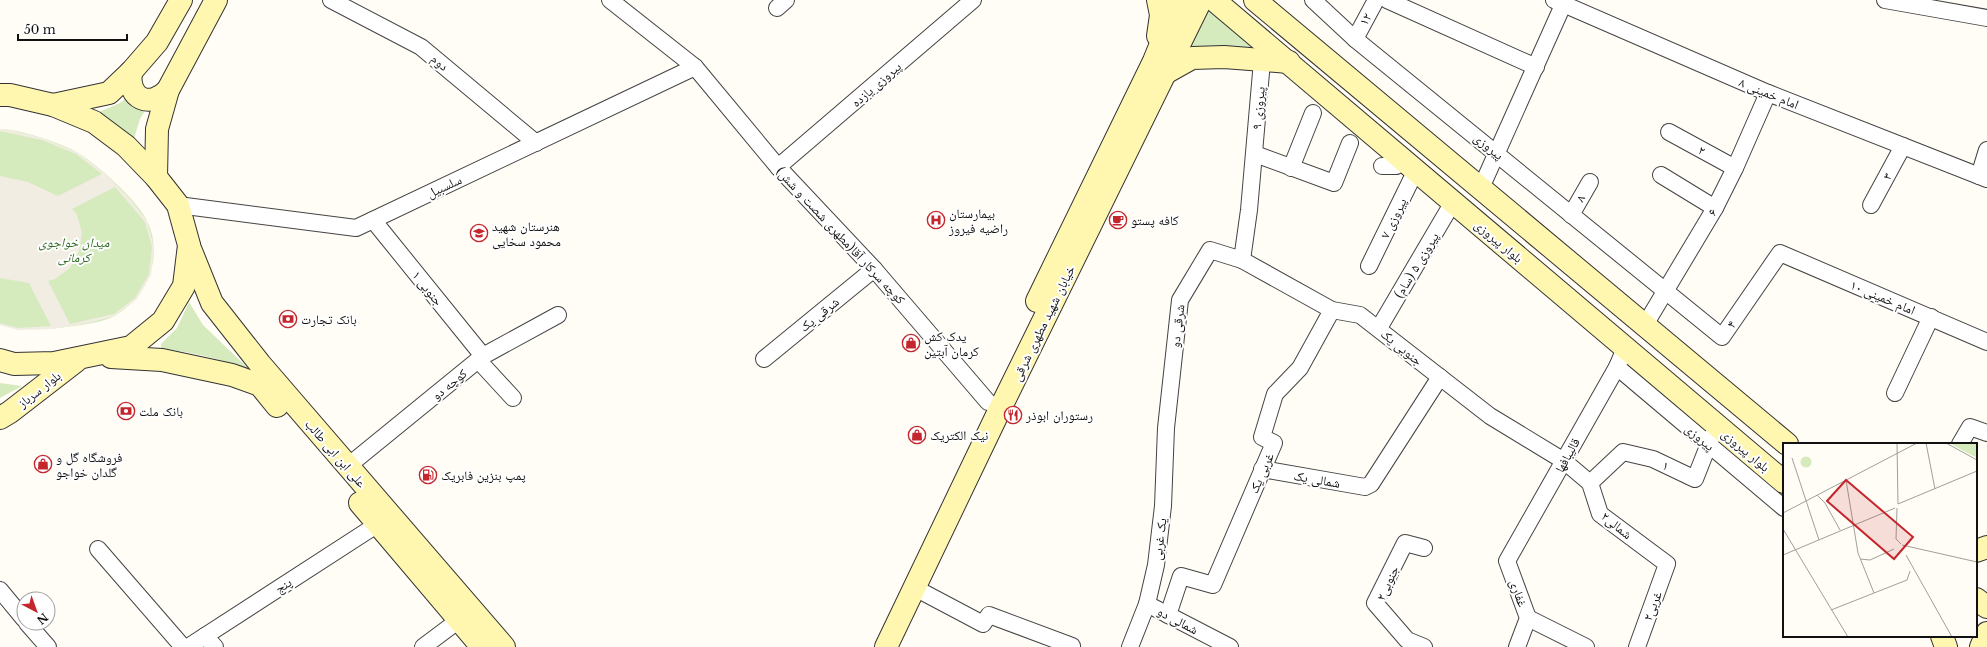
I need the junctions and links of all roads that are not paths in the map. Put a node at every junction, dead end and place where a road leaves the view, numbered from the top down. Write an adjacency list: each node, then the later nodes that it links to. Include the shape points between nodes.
1 (181, 0): 25 (main road, via 157,42)
2 (216, 0): 26 (main road)
3 (332, 0): 32 (street, دوم, via 421,47)
4 (610, 0): 23 (street, (مطهری شصت و شش)کوچه سرکار آقا)
5 (971, 0): 39 (street, پیروزی یازده)
6 (1158, 0): 22 (main road, via 1161,15)
7 (1179, 0): 22 (main road, خیابان شهید مطهری شرقی)
8 (1201, 0): 22 (main road, خیابان شهید مطهری شرقی)
9 (1214, 0): 21 (main road, بلوار پیروزی)
10 (1255, 0): 19 (main road)
11 (1274, 0): 19 (main road)
12 (1313, 0): 18 (street, پیروزی)
13 (1376, 0): 18 (street, ۱۲)
14 (1387, 0): 24 (street)
15 (1885, 0): 17 (street)
16 (1559, 2): 24 (street); 27 (street, امام خمینی ۸)
17 (1987, 18)
18 (1355, 39): 36 (street, پیروزی)
19 (1305, 42): 21 (main road); 46 (main road)
20 (1262, 61): 21 (main road); 22 (main road, via 1224,57 1192,58); 37 (street, پیروزی ۹)
21 (1293, 65): 38 (main road, بلوار پیروزی)
22 (1160, 66): 74 (main road, خیابان شهید مطهری شرقی); 94 (main road, خیابان شهید مطهری شرقی)
23 (695, 67): 32 (street, سلسبیل); 39 (street, (مطهری شصت و شش)کوچه سرکار آقا)
24 (1536, 67): 36 (street)
25 (131, 72): 26 (main road, via 129,82 133,92 141,99 151,101 161,98); 29 (main road, via 109,93)
26 (168, 90): 43 (main road, via 157,129)
27 (1768, 93): 34 (street, امام خمینی ۸); 41 (street, ۶)
28 (0, 95): 29 (main road)
29 (53, 105): 43 (main road, via 94,122 126,146)
30 (1313, 113): 40 (street)
31 (1669, 132): 41 (street, ۲)
32 (536, 143): 52 (street, سلسبیل)
33 (1350, 143): 40 (street, via 1334,182)
34 (1903, 146): 44 (street, امام خمینی ۸); 49 (street, ۳)
35 (1987, 150): 44 (street)
36 (1497, 152): 46 (street); 51 (street, پیروزی)
37 (1255, 154): 40 (street); 55 (street, via 1250,210)
38 (1400, 165): 47 (main road, بلوار پیروزی); 56 (street, پیروزی ۷)
39 (778, 167): 57 (street, (مطهری شصت و شش)کوچه سرکار آقا)
40 (1291, 168)
41 (1735, 168): 50 (street, ۶)
42 (1661, 175): 50 (street)
43 (156, 177): 48 (main road)
44 (1983, 177)
45 (1590, 182): 51 (street, ۸)
46 (1481, 188): 62 (main road)
47 (1453, 202): 63 (street, پیروزی ۵ (سام)); 65 (main road, بلوار پیروزی)
48 (178, 205): 52 (street, سلسبیل, via 356,228); 53 (main road)
49 (1871, 205)
50 (1715, 208): 58 (street, ۶)
51 (1571, 215): 58 (street, پیروزی)
52 (373, 220): 67 (street, جنوبی ۱)
53 (189, 245): 66 (main road, via 184,286 163,321 130,347); 82 (main road, علی ابن ابی طالب, via 212,302 260,364)
54 (1780, 253): 58 (street, ۴, via 1722,337); 61 (street, امام خمینی ۱۰)
55 (1235, 257): 59 (street, جنوبی یک); 76 (street, شرقی دو, via 1210,250 1180,300)
56 (1369, 266)
57 (874, 269): 68 (street, شرقی یک); 74 (street, (مطهری شصت و شش)کوچه سرکار آقا)
58 (1666, 292): 62 (street, ۶)
59 (1332, 310): 63 (street, جنوبی یک, via 1360,315); 83 (street, غربی یک, via 1300,368 1275,394 1262,437 1274,443)
60 (558, 315): 67 (street, کوچه دو)
61 (1931, 318): 64 (street, امام خمینی ۱۰); 72 (street)
62 (1645, 325): 79 (main road)
63 (1379, 328): 71 (street, جنوبی یک)
64 (1987, 342)
65 (1625, 348): 70 (street, قالیبافها); 78 (main road, بلوار پیروزی)
66 (85, 357): 69 (main road, via 54,363 14,364); 75 (main road, بلوار سرباز); 87 (main road, علی ابن ابی طالب, via 162,360 232,375 260,385)
67 (481, 358): 73 (street, جنوبی ۱); 82 (street, کوچه دو)
68 (764, 359)
69 (0, 360)
70 (1617, 367): 78 (street, پیروزی); 81 (street, قالیبافها)
71 (1440, 377): 81 (street, جنوبی یک, via 1490,416); 83 (street, شمالی یک, via 1371,484 1365,487)
72 (1895, 392)
73 (513, 398)
74 (988, 402): 113 (main road, خیابان شهید مطهری شرقی)
75 (0, 418)
76 (1166, 428): 97 (street, یک غربی, via 1163,506 1156,565)
77 (1987, 433): 80 (street, via 1970,427)
78 (1713, 435): 84 (main road, بلوار پیروزی); 85 (street, ۱, via 1695,479 1653,459 1623,452); 86 (street, پیروزی)
79 (1786, 443)
80 (1961, 443)
81 (1564, 461): 85 (street); 92 (street, قالیبافها)
82 (348, 466): 112 (main road, علی ابن ابی طالب)
83 (1262, 469): 100 (street, غربی یک, via 1213,585 1181,576)
84 (1783, 481)
85 (1590, 483): 93 (street, شمالی۲, via 1600,514)
86 (1783, 507)
87 (378, 524): 102 (main road, علی ابن ابی طالب); 105 (street, پنج)
88 (1987, 547): 91 (main road)
89 (1424, 548): 117 (street, جنوبی۲, via 1405,543 1375,603 1407,640)
90 (98, 549): 108 (street)
91 (1977, 551)
92 (1507, 561): 101 (street, غفاری)
93 (1667, 564): 120 (street, غربی۲)
94 (915, 588): 106 (street, via 984,624 989,615); 114 (main road, خیابان شهید مطهری شرقی)
95 (0, 590): 99 (street)
96 (1977, 600): 98 (main road)
97 (1147, 604): 100 (street, شمالی دو); 115 (street, یک غربی)
98 (1987, 607)
99 (16, 609)
100 (1168, 615): 116 (street, شمالی دو)
101 (1528, 618): 118 (street, غفاری); 119 (street)
102 (459, 620): 110 (street); 111 (main road, علی ابن ابی طالب)
103 (34, 631): 107 (street)
104 (1942, 637): 121 (main road)
105 (210, 641): 109 (street, پنج)
106 (1071, 646)
107 (48, 647)
108 (182, 647)
109 (188, 647)
110 (423, 647)
111 (482, 647)
112 (504, 647)
113 (871, 647)
114 (886, 647)
115 (1130, 647)
116 (1230, 647)
117 (1424, 647)
118 (1517, 647)
119 (1586, 647)
120 (1636, 647)
121 (1946, 647)

